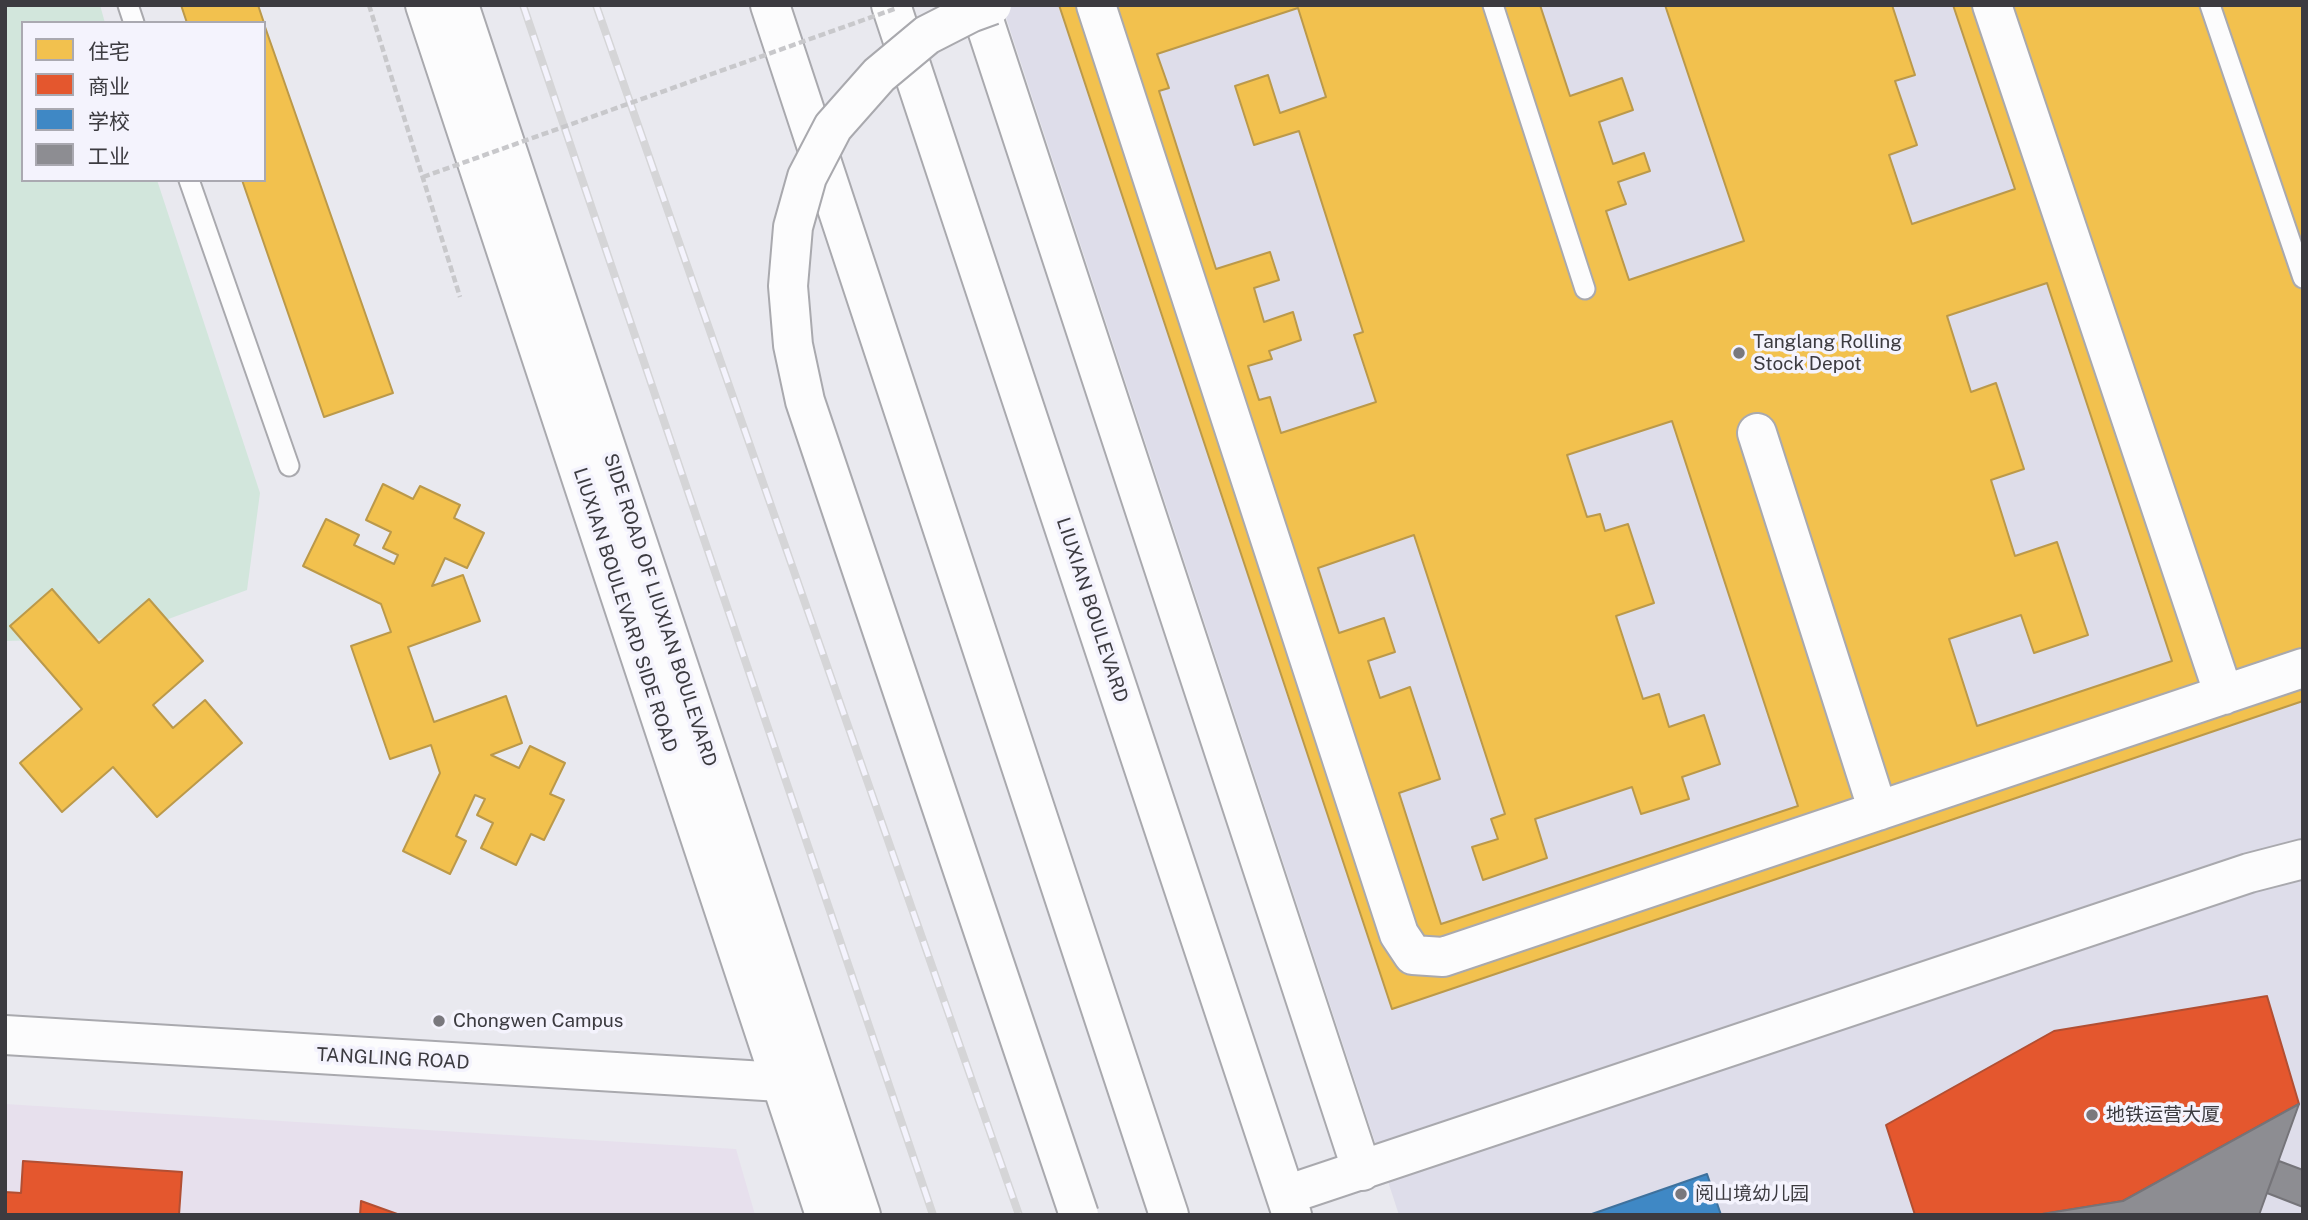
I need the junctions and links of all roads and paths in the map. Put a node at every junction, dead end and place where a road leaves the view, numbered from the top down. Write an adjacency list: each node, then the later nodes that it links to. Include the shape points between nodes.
1 (369, 5): 13 (path)
2 (425, 5): 25 (main road, LIUXIAN BOULEVARD SIDE ROAD)
3 (459, 5): 29 (main road, SIDE ROAD OF LIUXIAN BOULEVARD)
4 (770, 5): 31 (main road)
5 (891, 5): 27 (main road, LIUXIAN BOULEVARD)
6 (905, 5): 13 (path, bridge)
7 (979, 5): 26 (main road)
8 (992, 5): 30 (main road, bridge, via 928,35 879,75 833,127 807,177 793,227 791,321 805,401)
9 (1096, 5): 22 (main road, via 1399,934 1413,955 1443,957)
10 (1493, 5): 16 (lane)
11 (1992, 5): 21 (main road)
12 (2210, 5): 15 (lane)
13 (423, 177): 17 (path)
14 (190, 182): 19 (lane)
15 (2303, 278)
16 (1585, 289)
17 (460, 297)
18 (1757, 433): 22 (main road)
19 (289, 466)
20 (2303, 668): 21 (main road)
21 (2224, 695): 22 (main road)
22 (1878, 811)
23 (2303, 859): 26 (main road, via 2178,896)
24 (5, 1035): 25 (main road, TANGLING ROAD)
25 (781, 1082): 28 (main road, LIUXIAN BOULEVARD SIDE ROAD)
26 (1362, 1171): 27 (main road)
27 (1289, 1205)
28 (825, 1215)
29 (861, 1215)
30 (1079, 1215)
31 (1170, 1215)

